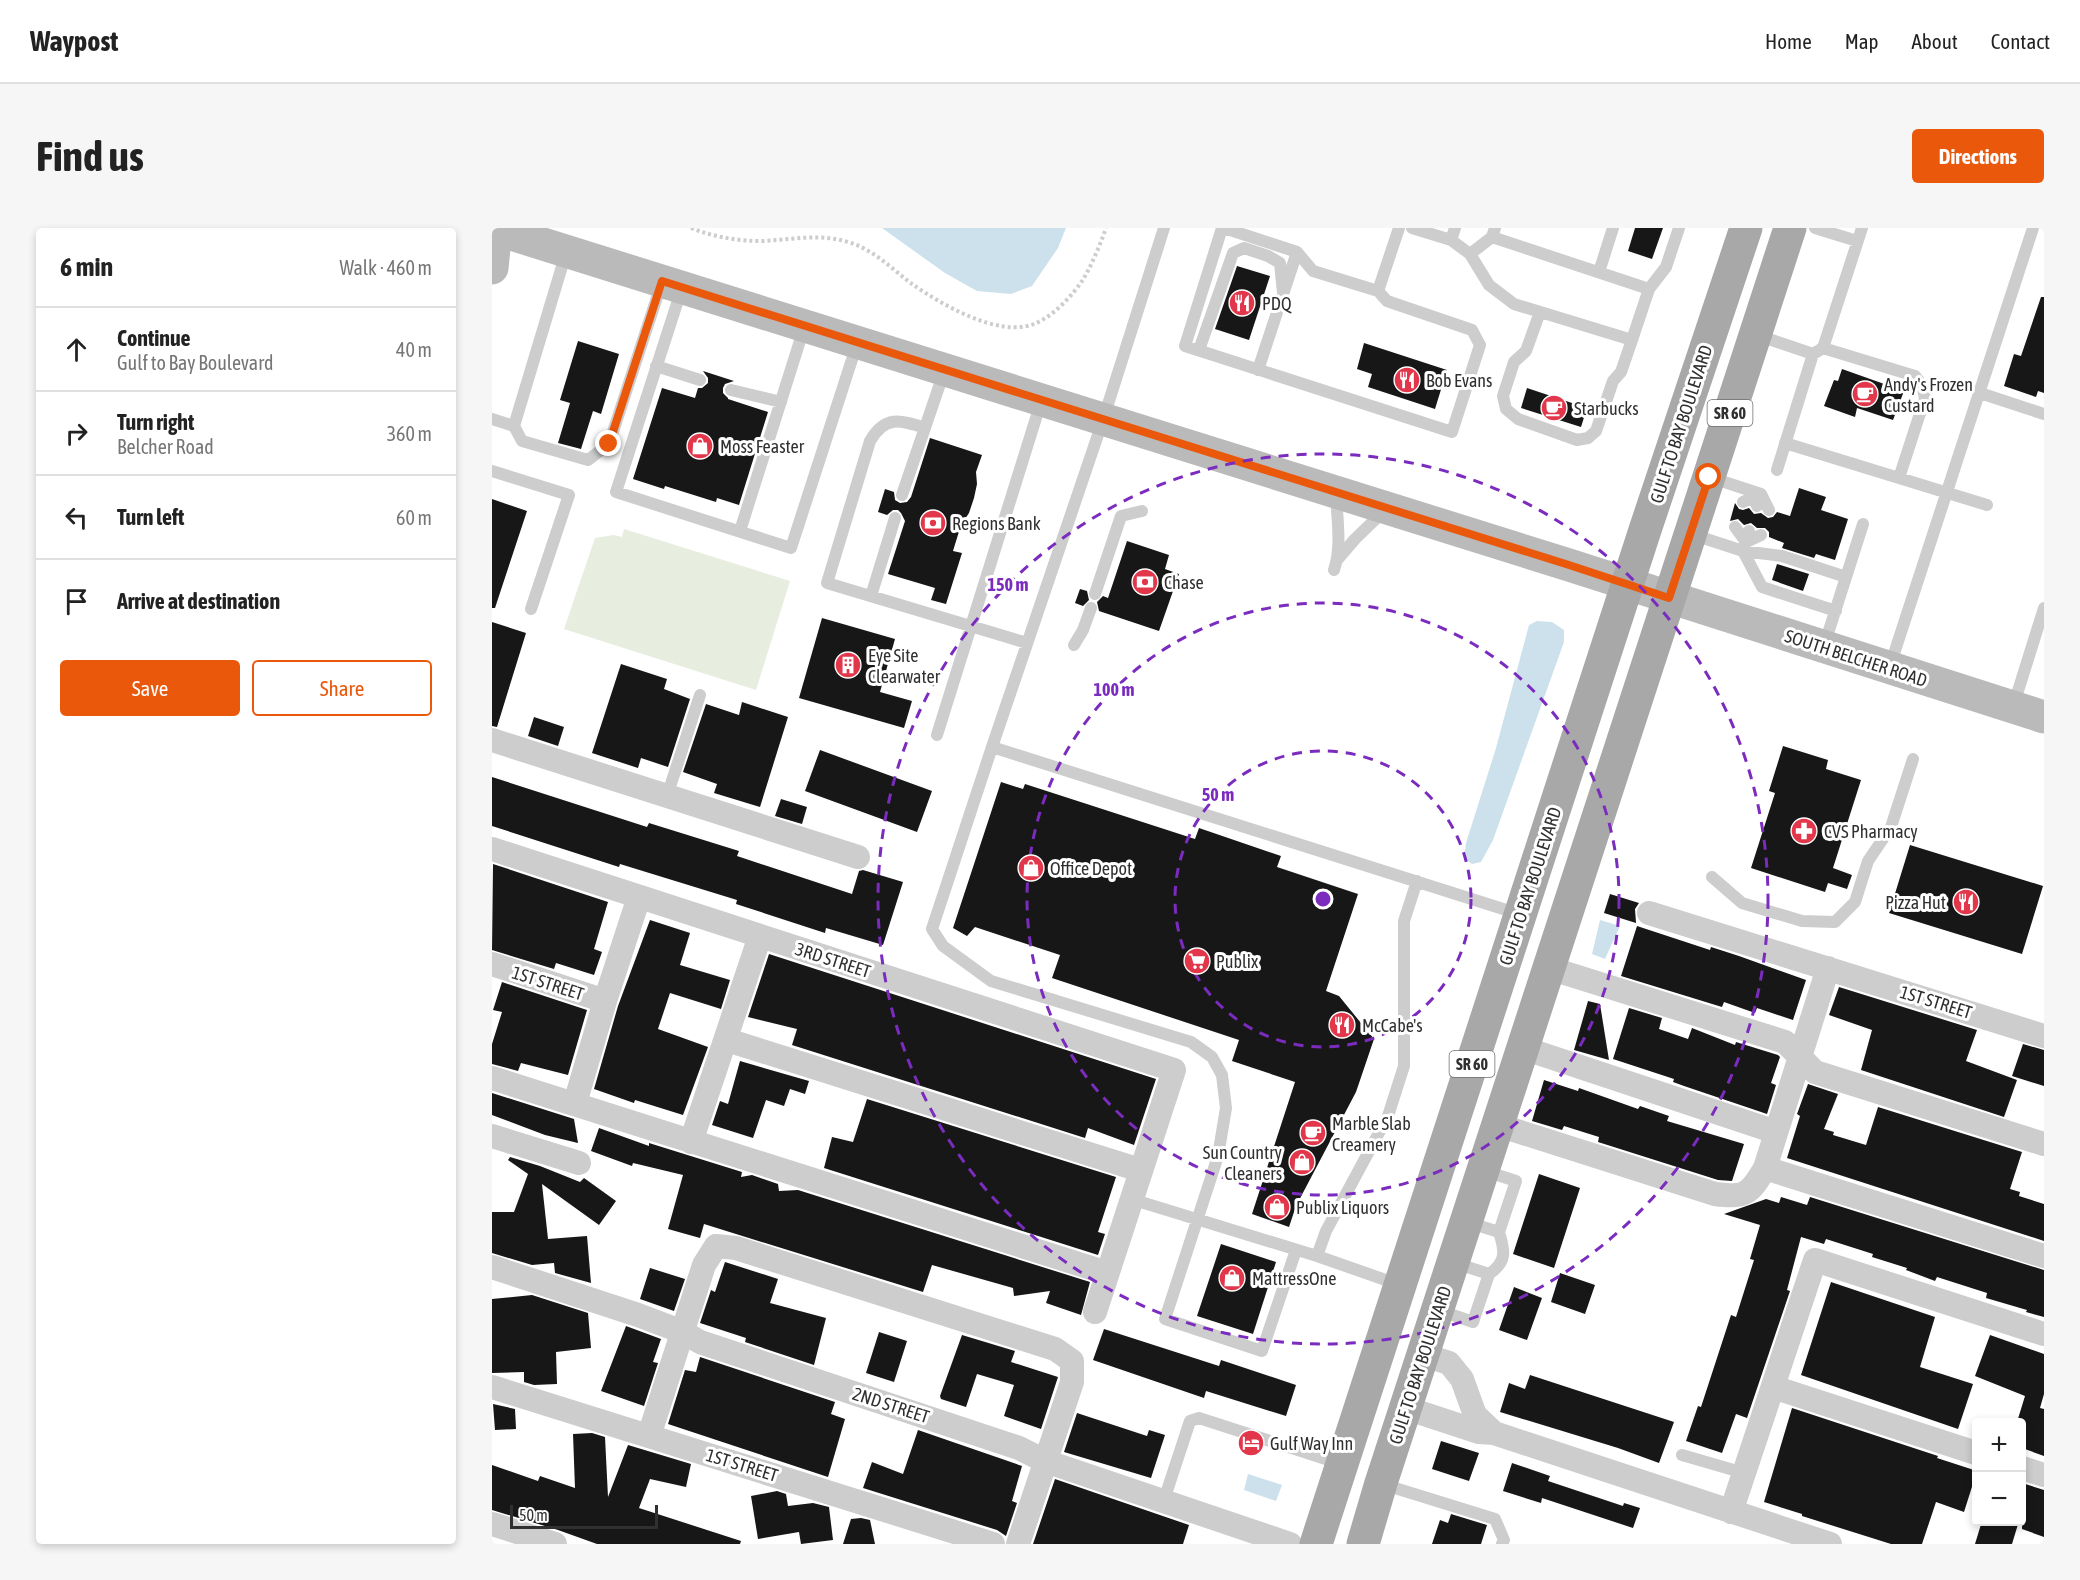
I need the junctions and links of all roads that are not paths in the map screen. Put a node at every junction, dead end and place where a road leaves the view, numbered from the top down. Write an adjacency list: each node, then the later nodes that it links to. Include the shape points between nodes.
1 (1164, 228): 42 (lane)
2 (1223, 228): 17 (lane); 30 (lane, via 1185,346)
3 (1399, 228): 23 (lane)
4 (1412, 228): 14 (lane)
5 (1613, 228): 20 (lane)
6 (1679, 228): 22 (lane, via 1666,267)
7 (1746, 228): 66 (main road, GULF TO BAY BOULEVARD / SR 60)
8 (1791, 228): 27 (main road, GULF TO BAY BOULEVARD / SR 60)
9 (1815, 228): 15 (lane)
10 (1862, 228): 15 (lane)
11 (2033, 228): 37 (lane)
12 (494, 230): 16 (main road, SOUTH BELCHER ROAD); 19 (main road)
13 (1494, 232): 18 (lane); 20 (lane)
14 (1453, 234): 18 (lane)
15 (1857, 242): 31 (lane)
16 (567, 252): 21 (main road, SOUTH BELCHER ROAD); 43 (lane)
17 (1297, 252): 23 (lane, via 1312,271); 24 (lane)
18 (1470, 254): 25 (lane, via 1489,285 1514,304)
19 (492, 268)
20 (1599, 272): 22 (lane)
21 (672, 284): 26 (main road, SOUTH BELCHER ROAD); 32 (lane); 43 (lane, via 609,444 588,460 522,441)
22 (1649, 289): 28 (lane)
23 (1378, 291): 33 (lane, via 1387,301 1472,330 1480,345 1452,432)
24 (1283, 293): 30 (lane, via 1280,263 1244,248 1233,253); 33 (lane)
25 (1540, 312): 28 (lane); 28 (lane, via 1526,351 1514,362 1503,396 1506,409 1518,419 1577,440 1596,431)
26 (805, 326): 29 (main road, SOUTH BELCHER ROAD); 39 (lane)
27 (1756, 334): 31 (lane); 48 (main road, GULF TO BAY BOULEVARD / SR 60)
28 (1632, 340)
29 (857, 343): 34 (main road, SOUTH BELCHER ROAD); 62 (lane, via 791,548)
30 (1199, 350): 33 (lane)
31 (1818, 351): 45 (lane); 49 (lane, via 1915,376 1922,385 1924,398)
32 (656, 366): 35 (lane); 62 (lane, via 616,492)
33 (1258, 370)
34 (945, 371): 38 (main road, SOUTH BELCHER ROAD); 44 (lane)
35 (700, 381)
36 (731, 390): 39 (lane)
37 (1980, 393): 40 (lane); 51 (lane)
38 (1041, 401): 42 (main road, SOUTH BELCHER ROAD); 74 (lane)
39 (780, 402): 62 (lane)
40 (2044, 414)
41 (492, 419): 43 (lane)
42 (1103, 420): 50 (main road, SOUTH BELCHER ROAD); 75 (lane)
43 (514, 426)
44 (925, 428): 53 (lane); 68 (lane, via 892,421 875,432 870,441 827,583)
45 (1785, 443): 46 (lane); 49 (lane)
46 (1777, 470)
47 (492, 471): 72 (lane, via 568,495)
48 (1709, 477): 52 (lane); 63 (main road, GULF TO BAY BOULEVARD / SR 60)
49 (1899, 478): 51 (lane)
50 (1336, 492): 56 (main road, SOUTH BELCHER ROAD); 56 (lane, via 1336,565 1355,539)
51 (1947, 492): 55 (lane); 78 (lane)
52 (1761, 494): 54 (lane); 57 (lane)
53 (902, 495)
54 (1743, 502)
55 (1987, 505)
56 (1387, 508): 66 (main road, SOUTH BELCHER ROAD)
57 (1763, 508)
58 (1142, 510): 67 (lane, via 1121,516)
59 (895, 518): 68 (lane)
60 (1863, 524): 65 (lane)
61 (1735, 527): 64 (lane)
62 (740, 531)
63 (1690, 534): 64 (lane); 69 (main road, GULF TO BAY BOULEVARD / SR 60)
64 (1750, 540): 65 (lane, via 1782,556); 73 (lane, via 1762,587)
65 (1846, 577): 73 (lane)
66 (1628, 585): 69 (main road, SOUTH BELCHER ROAD); 93 (main road, GULF TO BAY BOULEVARD / SR 60)
67 (1095, 594)
68 (870, 596): 74 (lane)
69 (1669, 598): 77 (main road, SOUTH BELCHER ROAD); 96 (main road, GULF TO BAY BOULEVARD / SR 60)
70 (1091, 608): 76 (lane)
71 (2044, 608): 80 (lane)
72 (531, 609)
73 (1836, 611): 77 (lane)
74 (972, 626): 75 (lane); 82 (lane)
75 (1027, 643): 84 (lane)
76 (1074, 645)
77 (1824, 647): 78 (main road, SOUTH BELCHER ROAD)
78 (1889, 669): 80 (main road, SOUTH BELCHER ROAD)
79 (700, 695): 86 (lane)
80 (2013, 707): 81 (main road, SOUTH BELCHER ROAD)
81 (2044, 717)
82 (937, 735)
83 (492, 740): 86 (street)
84 (992, 747): 90 (lane); 115 (lane, via 932,929 943,946 991,981 1191,1042 1212,1057 1222,1075 1226,1108 1218,1156)
85 (1913, 759): 89 (lane, via 1891,827 1868,861 1855,902 1835,922 1802,921 1742,903)
86 (667, 796): 88 (street)
87 (492, 849): 91 (street, 3RD STREET)
88 (858, 857)
89 (1712, 877)
90 (1417, 881): 93 (lane); 119 (lane, via 1404,921 1404,1066 1388,1116 1326,1231)
91 (639, 897): 94 (street, 3RD STREET); 98 (street)
92 (1649, 913): 97 (street, 1ST STREET)
93 (1521, 914): 125 (main road, GULF TO BAY BOULEVARD / SR 60)
94 (760, 936): 100 (street); 112 (street, 3RD STREET, via 1174,1070)
95 (492, 964): 98 (street, 1ST STREET)
96 (1549, 968): 101 (main road, GULF TO BAY BOULEVARD / SR 60); 102 (street, via 1785,1042)
97 (1828, 968): 99 (street, 1ST STREET); 102 (street)
98 (604, 1001): 104 (street)
99 (2044, 1036)
100 (726, 1041): 108 (street); 112 (street)
101 (1523, 1048): 105 (main road, GULF TO BAY BOULEVARD / SR 60); 106 (street)
102 (1800, 1057): 106 (street); 109 (street, via 1815,1072)
103 (492, 1078): 104 (street)
104 (575, 1103): 108 (street)
105 (1498, 1125): 111 (street, via 1715,1194 1737,1197 1755,1185); 113 (main road, GULF TO BAY BOULEVARD / SR 60)
106 (1776, 1132): 111 (street)
107 (492, 1136): 110 (street)
108 (692, 1142): 123 (street)
109 (2044, 1144)
110 (579, 1163)
111 (1765, 1167): 120 (street)
112 (1140, 1170): 114 (street)
113 (1484, 1171): 116 (main road, GULF TO BAY BOULEVARD / SR 60); 117 (lane, via 1516,1181)
114 (1131, 1199): 115 (lane); 123 (street)
115 (1197, 1220): 118 (lane); 118 (lane, via 1165,1319 1262,1351)
116 (1467, 1222): 117 (lane); 121 (main road, GULF TO BAY BOULEVARD / SR 60)
117 (1499, 1232): 124 (lane, via 1505,1250 1499,1267)
118 (1296, 1250): 119 (lane)
119 (1317, 1256): 125 (lane)
120 (2044, 1256)
121 (1454, 1263): 124 (lane); 126 (main road, GULF TO BAY BOULEVARD / SR 60)
122 (492, 1267): 128 (street, 2ND STREET)
123 (1107, 1273): 127 (street)
124 (1489, 1274): 126 (lane, via 1473,1322)
125 (1401, 1285): 139 (main road, GULF TO BAY BOULEVARD / SR 60); 148 (main road, via 1408,1313 1405,1346 1361,1483)
126 (1438, 1310): 130 (main road, GULF TO BAY BOULEVARD / SR 60)
127 (1095, 1312)
128 (683, 1332): 135 (street); 138 (street, 2ND STREET, via 700,1342 1019,1448); 138 (street, via 704,1265 716,1246 736,1248 1055,1348 1072,1361 1072,1382)
129 (2044, 1334): 132 (street, via 1815,1260)
130 (1424, 1355): 133 (main road, GULF TO BAY BOULEVARD / SR 60); 134 (street, via 1449,1363 1462,1379 1475,1415)
131 (492, 1387): 135 (street, 1ST STREET)
132 (1773, 1387): 136 (street); 141 (street)
133 (1406, 1408): 134 (street, via 1479,1432); 143 (main road, GULF TO BAY BOULEVARD / SR 60)
134 (1494, 1433): 145 (street)
135 (650, 1436): 151 (street, 1ST STREET)
136 (1972, 1451)
137 (1682, 1455): 141 (lane)
138 (1045, 1461): 144 (street, 2ND STREET); 152 (street)
139 (1342, 1464): 144 (lane, via 1199,1418 1190,1421); 154 (main road, GULF TO BAY BOULEVARD / SR 60)
140 (2026, 1469): 142 (street)
141 (1744, 1473): 145 (street)
142 (2044, 1475)
143 (1381, 1483): 148 (main road, GULF TO BAY BOULEVARD / SR 60); 149 (lane, via 1495,1519)
144 (1164, 1500): 153 (street, 2ND STREET)
145 (1731, 1512): 155 (street)
146 (492, 1524): 147 (street)
147 (519, 1539): 150 (street)
148 (1363, 1542)
149 (1507, 1543)
150 (555, 1544)
151 (993, 1544)
152 (1018, 1544)
153 (1290, 1544)
154 (1316, 1544)
155 (1830, 1544)

